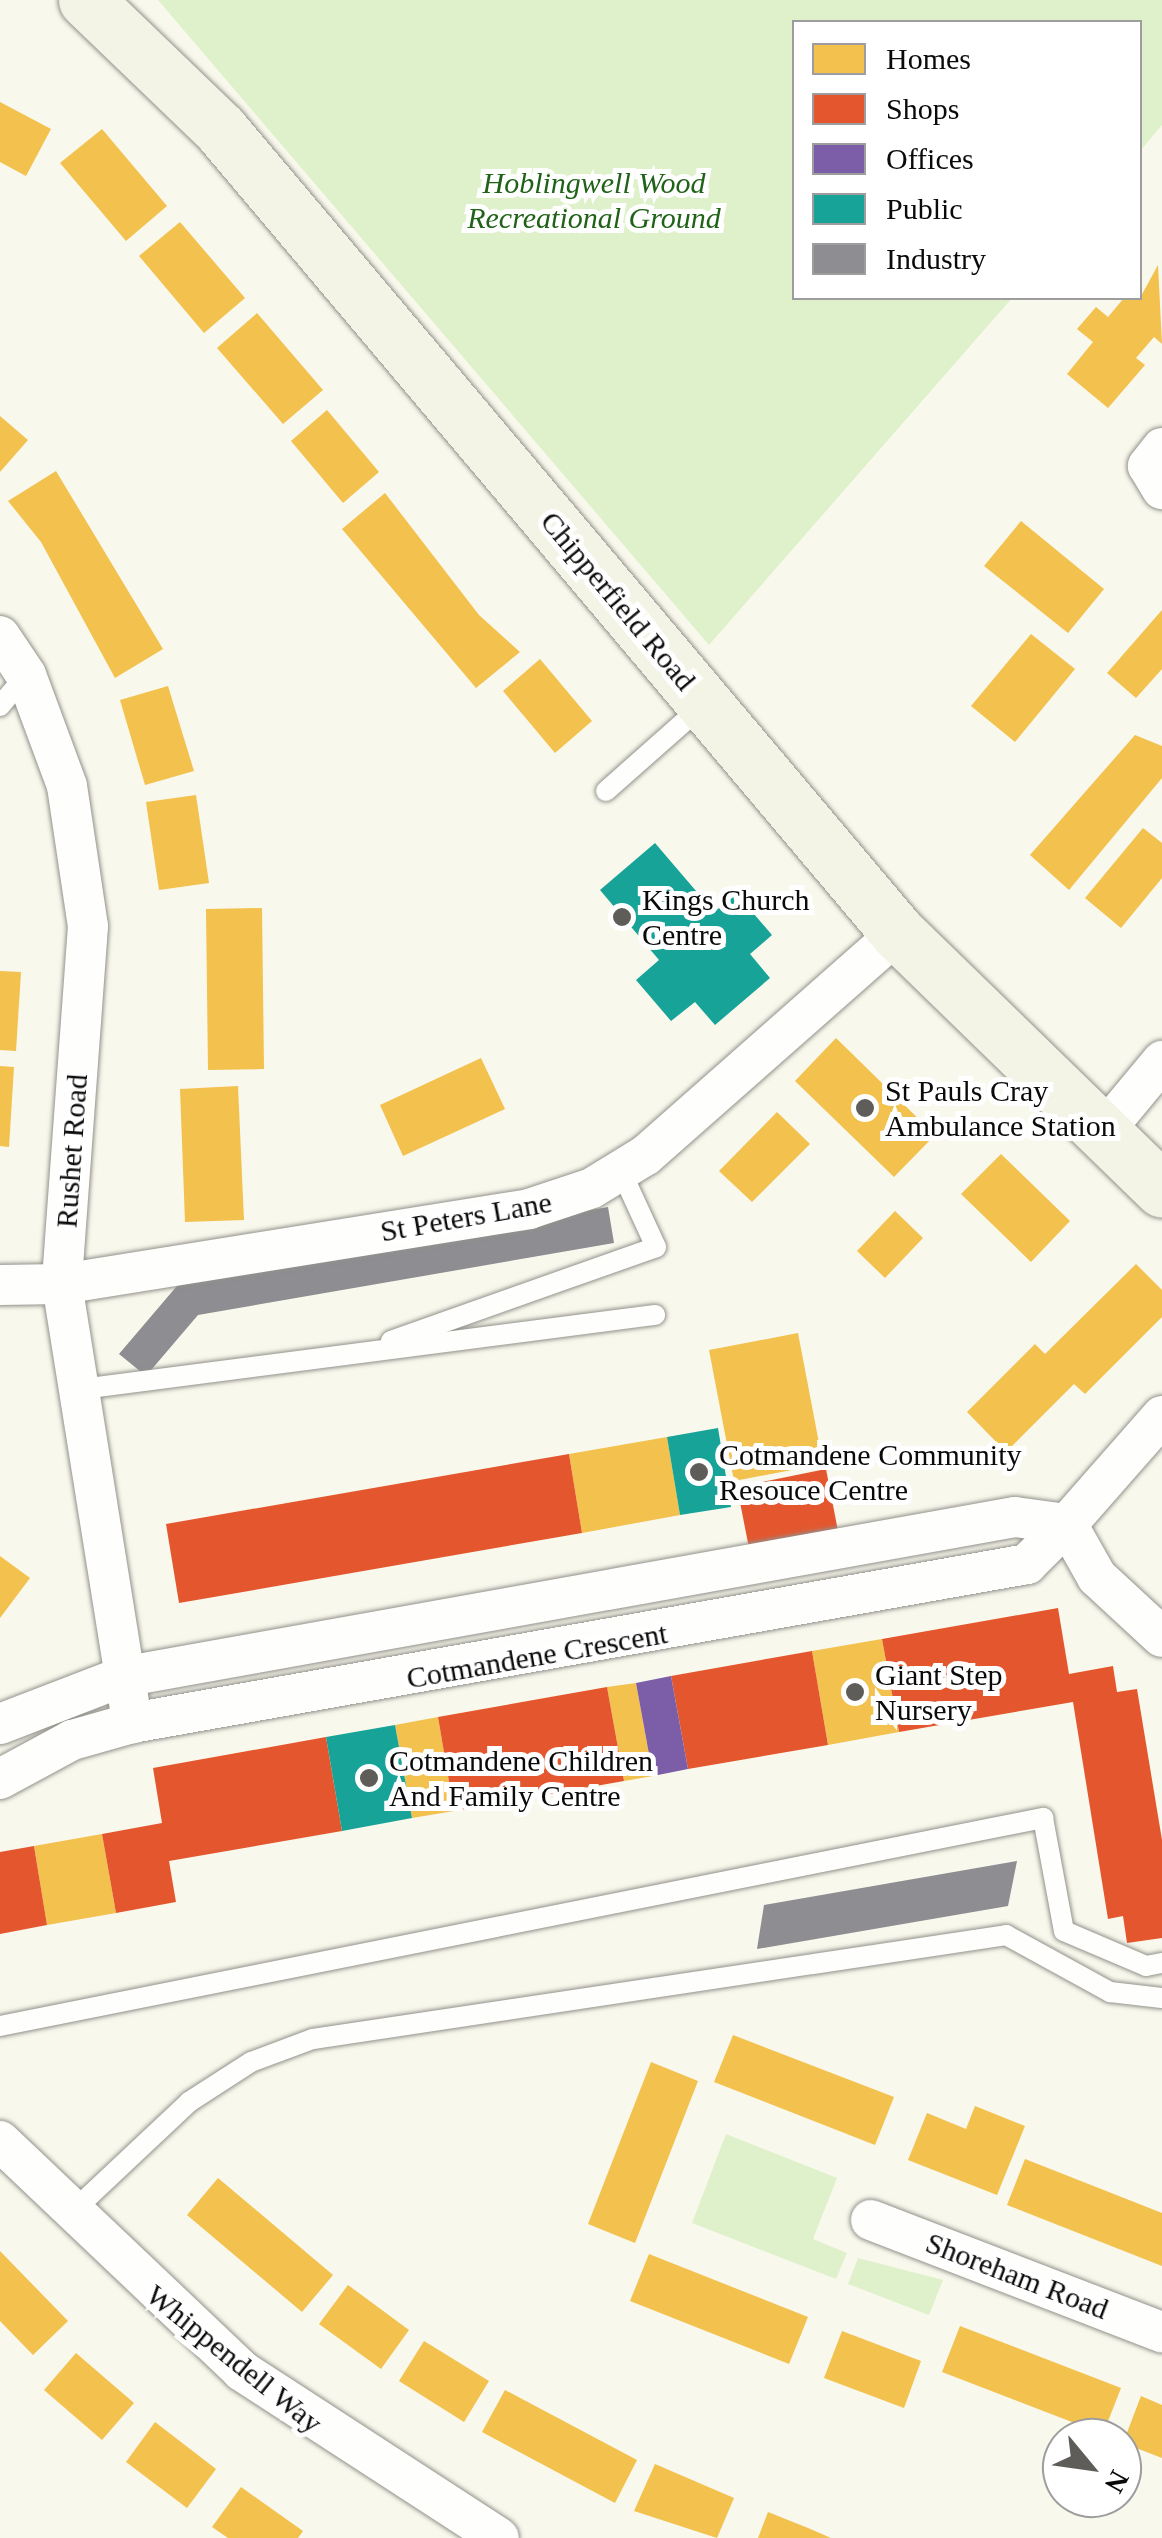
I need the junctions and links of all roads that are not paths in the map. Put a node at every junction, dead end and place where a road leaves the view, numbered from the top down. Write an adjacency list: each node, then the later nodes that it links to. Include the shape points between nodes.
1 (86, 0): 6 (street, Chipperfield Road, via 220,129)
2 (1162, 448): 3 (street, via 1148,466)
3 (1162, 489)
4 (0, 636): 5 (street, Rushet Road)
5 (26, 675): 7 (lane); 14 (street, Rushet Road, via 68,786 88,926)
6 (705, 704): 8 (lane); 9 (street, Chipperfield Road)
7 (0, 706)
8 (606, 791)
9 (898, 933): 11 (street, Chipperfield Road); 12 (street, St Peters Lane)
10 (1162, 1061): 11 (street)
11 (1098, 1137): 13 (street, Chipperfield Road)
12 (622, 1172): 14 (street, St Peters Lane, via 529,1209); 17 (lane, via 656,1247)
13 (1162, 1190)
14 (62, 1284): 15 (street, St Peters Lane); 18 (street, Rushet Road)
15 (0, 1285)
16 (655, 1316): 17 (lane)
17 (354, 1354): 18 (lane)
18 (72, 1390): 22 (street, Rushet Road)
19 (1162, 1416): 20 (street, Cotmandene Crescent)
20 (1067, 1524): 21 (street, via 1097,1577); 22 (street, Cotmandene Crescent, via 1014,1517); 23 (street, Cotmandene Crescent, via 1027,1564 936,1585)
21 (1162, 1637)
22 (122, 1677): 23 (street, Rushet Road); 24 (street, Cotmandene Crescent)
23 (132, 1723): 25 (street, Cotmandene Crescent, via 72,1740)
24 (0, 1724)
25 (0, 1779)
26 (1162, 1962): 28 (lane, via 1146,1966 1064,1931 1043,1818)
27 (1162, 1998): 30 (lane, via 1110,1992 1006,1935 313,2040 251,2062 189,2102)
28 (0, 2026)
29 (0, 2141): 30 (street, Whippendell Way)
30 (69, 2215): 33 (street, Whippendell Way, via 274,2394)
31 (872, 2220): 32 (street, Shoreham Road)
32 (1162, 2332)
33 (499, 2538)

